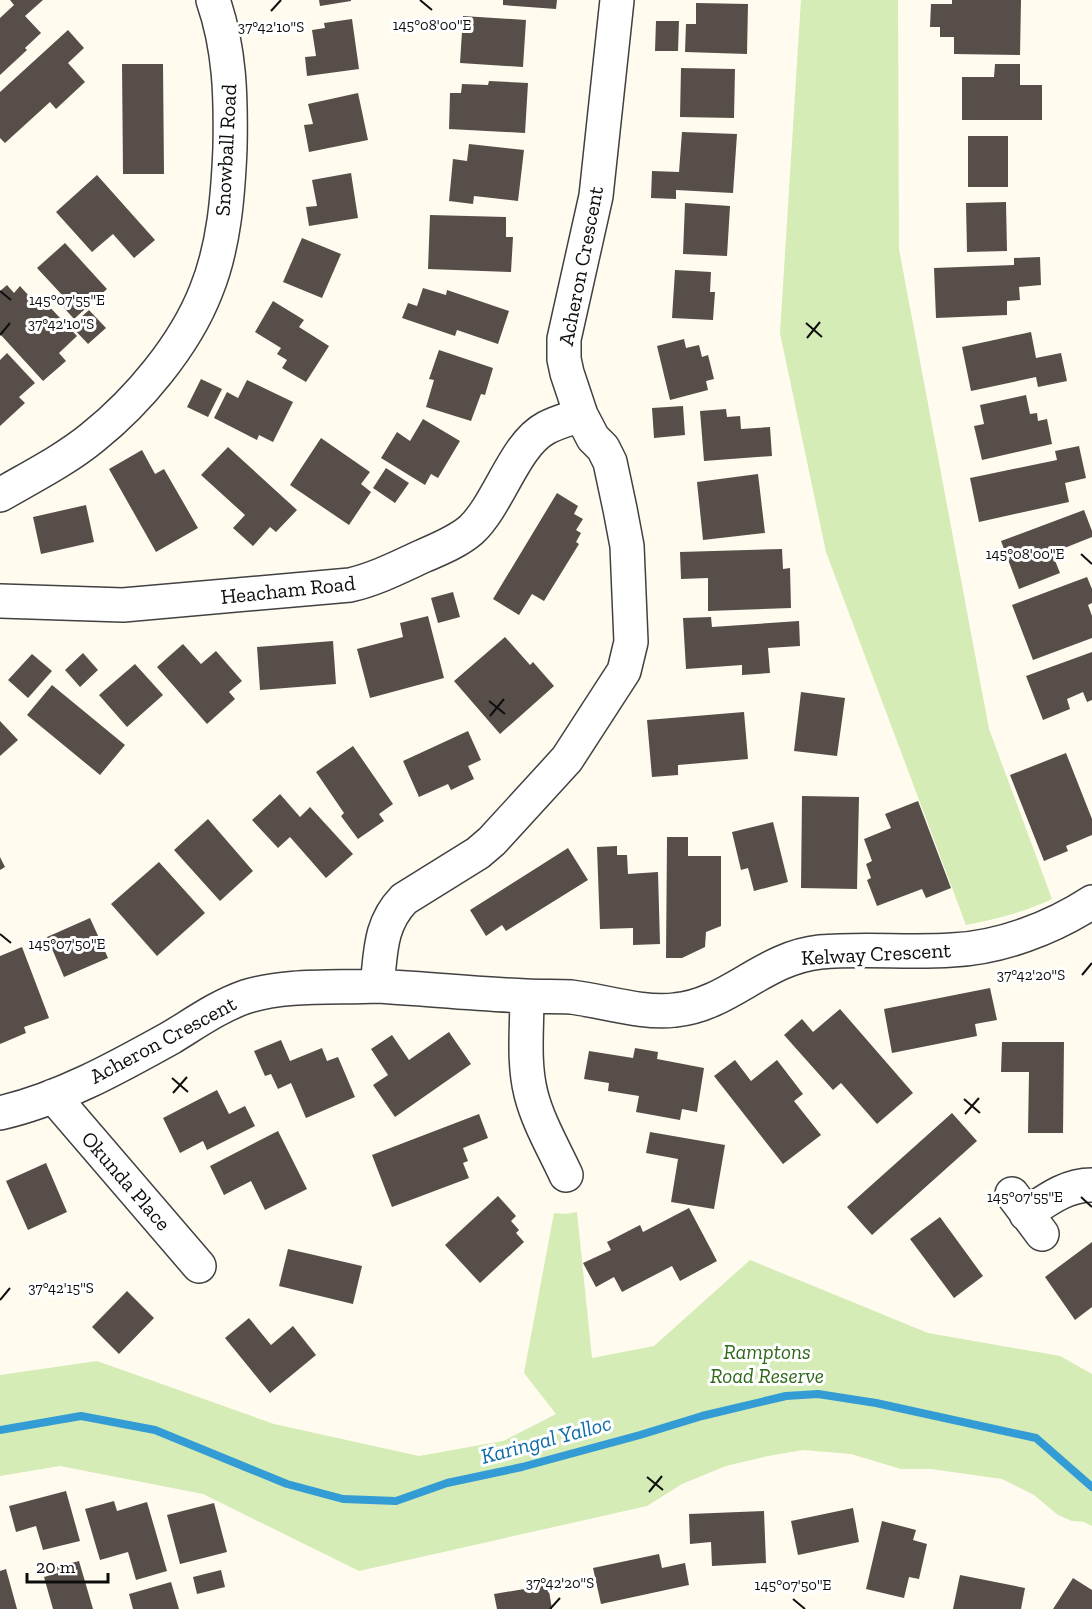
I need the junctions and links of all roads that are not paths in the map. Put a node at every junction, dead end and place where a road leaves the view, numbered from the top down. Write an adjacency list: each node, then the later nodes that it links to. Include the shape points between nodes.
1 (213, 0): 4 (street, Snowball Road, via 228,59 231,106 228,191 207,291 166,361 126,406 92,438)
2 (617, 0): 3 (street, Acheron Crescent, via 596,196 564,339 564,359)
3 (581, 415): 5 (street, Heacham Road, via 546,428 534,437 470,531 369,580 351,585 123,605); 7 (street, Acheron Crescent, via 610,462 627,546 631,642 626,663 554,776 478,853 394,909 385,925)
4 (0, 495)
5 (0, 601)
6 (1092, 902): 8 (street, Kelway Crescent, via 1039,929 982,946 820,952 794,957 698,1006 674,1011 570,997)
7 (377, 986): 8 (street, Kelway Crescent); 9 (street, Acheron Crescent, via 271,991 244,998 121,1065)
8 (527, 996): 11 (street, via 526,1049 531,1093)
9 (52, 1096): 10 (street, Acheron Crescent); 14 (street, Okunda Place)
10 (0, 1113)
11 (566, 1175)
12 (1092, 1185): 13 (street, via 1061,1191)
13 (1026, 1214)
14 (199, 1266)

